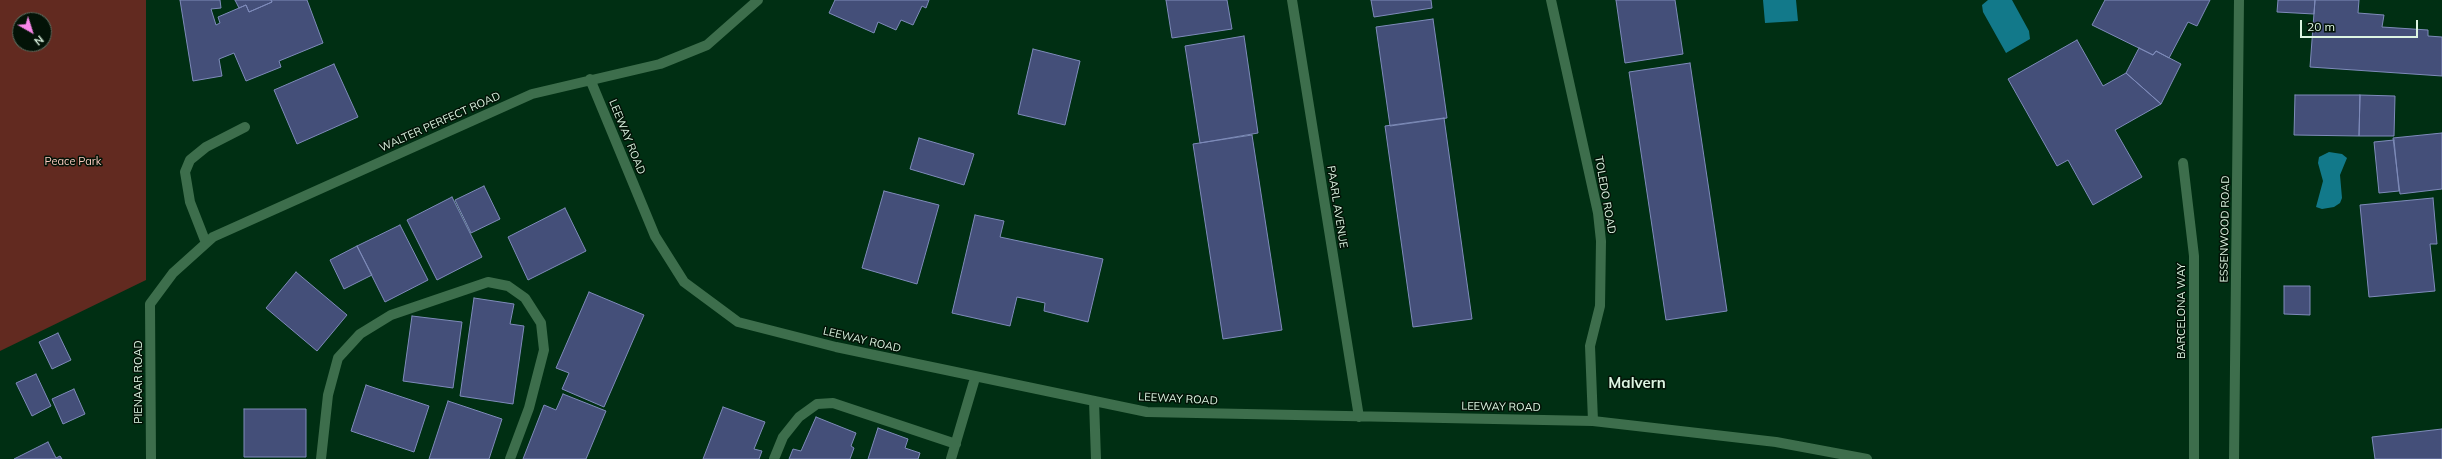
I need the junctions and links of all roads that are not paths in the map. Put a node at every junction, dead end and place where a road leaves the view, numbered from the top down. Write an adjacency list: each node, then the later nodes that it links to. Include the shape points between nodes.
1 (758, 0): 5 (street, WALTER PERFECT ROAD, via 707,44 660,64)
2 (1292, 0): 12 (street, PAARL AVENUE)
3 (1551, 0): 13 (street, TOLEDO ROAD, via 1599,227 1600,306 1590,346)
4 (2239, 0): 23 (street, ESSENWOOD ROAD)
5 (590, 79): 8 (street, WALTER PERFECT ROAD, via 532,94 213,237); 10 (street, LEEWAY ROAD, via 655,236 684,282 738,322)
6 (245, 127): 8 (street, via 206,147 190,160 185,172 190,202)
7 (2183, 163): 22 (street, BARCELONA WAY, via 2194,256)
8 (206, 243): 9 (street, WALTER PERFECT ROAD, via 173,273)
9 (150, 304): 15 (street, PIENAAR ROAD)
10 (975, 378): 11 (street, LEEWAY ROAD); 14 (street)
11 (1094, 401): 12 (street, LEEWAY ROAD, via 1147,412); 20 (street)
12 (1359, 417): 13 (street, LEEWAY ROAD)
13 (1593, 420): 21 (street, LEEWAY ROAD, via 1776,442)
14 (956, 444): 18 (street, via 833,403 817,404 799,417 783,437); 19 (street)
15 (151, 459)
16 (321, 459): 17 (street, via 328,394 338,358 360,334 391,315 488,282 508,286 525,298 541,323 544,350 529,408)
17 (510, 459)
18 (774, 459)
19 (951, 459)
20 (1096, 459)
21 (1867, 459)
22 (2194, 459)
23 (2234, 459)

